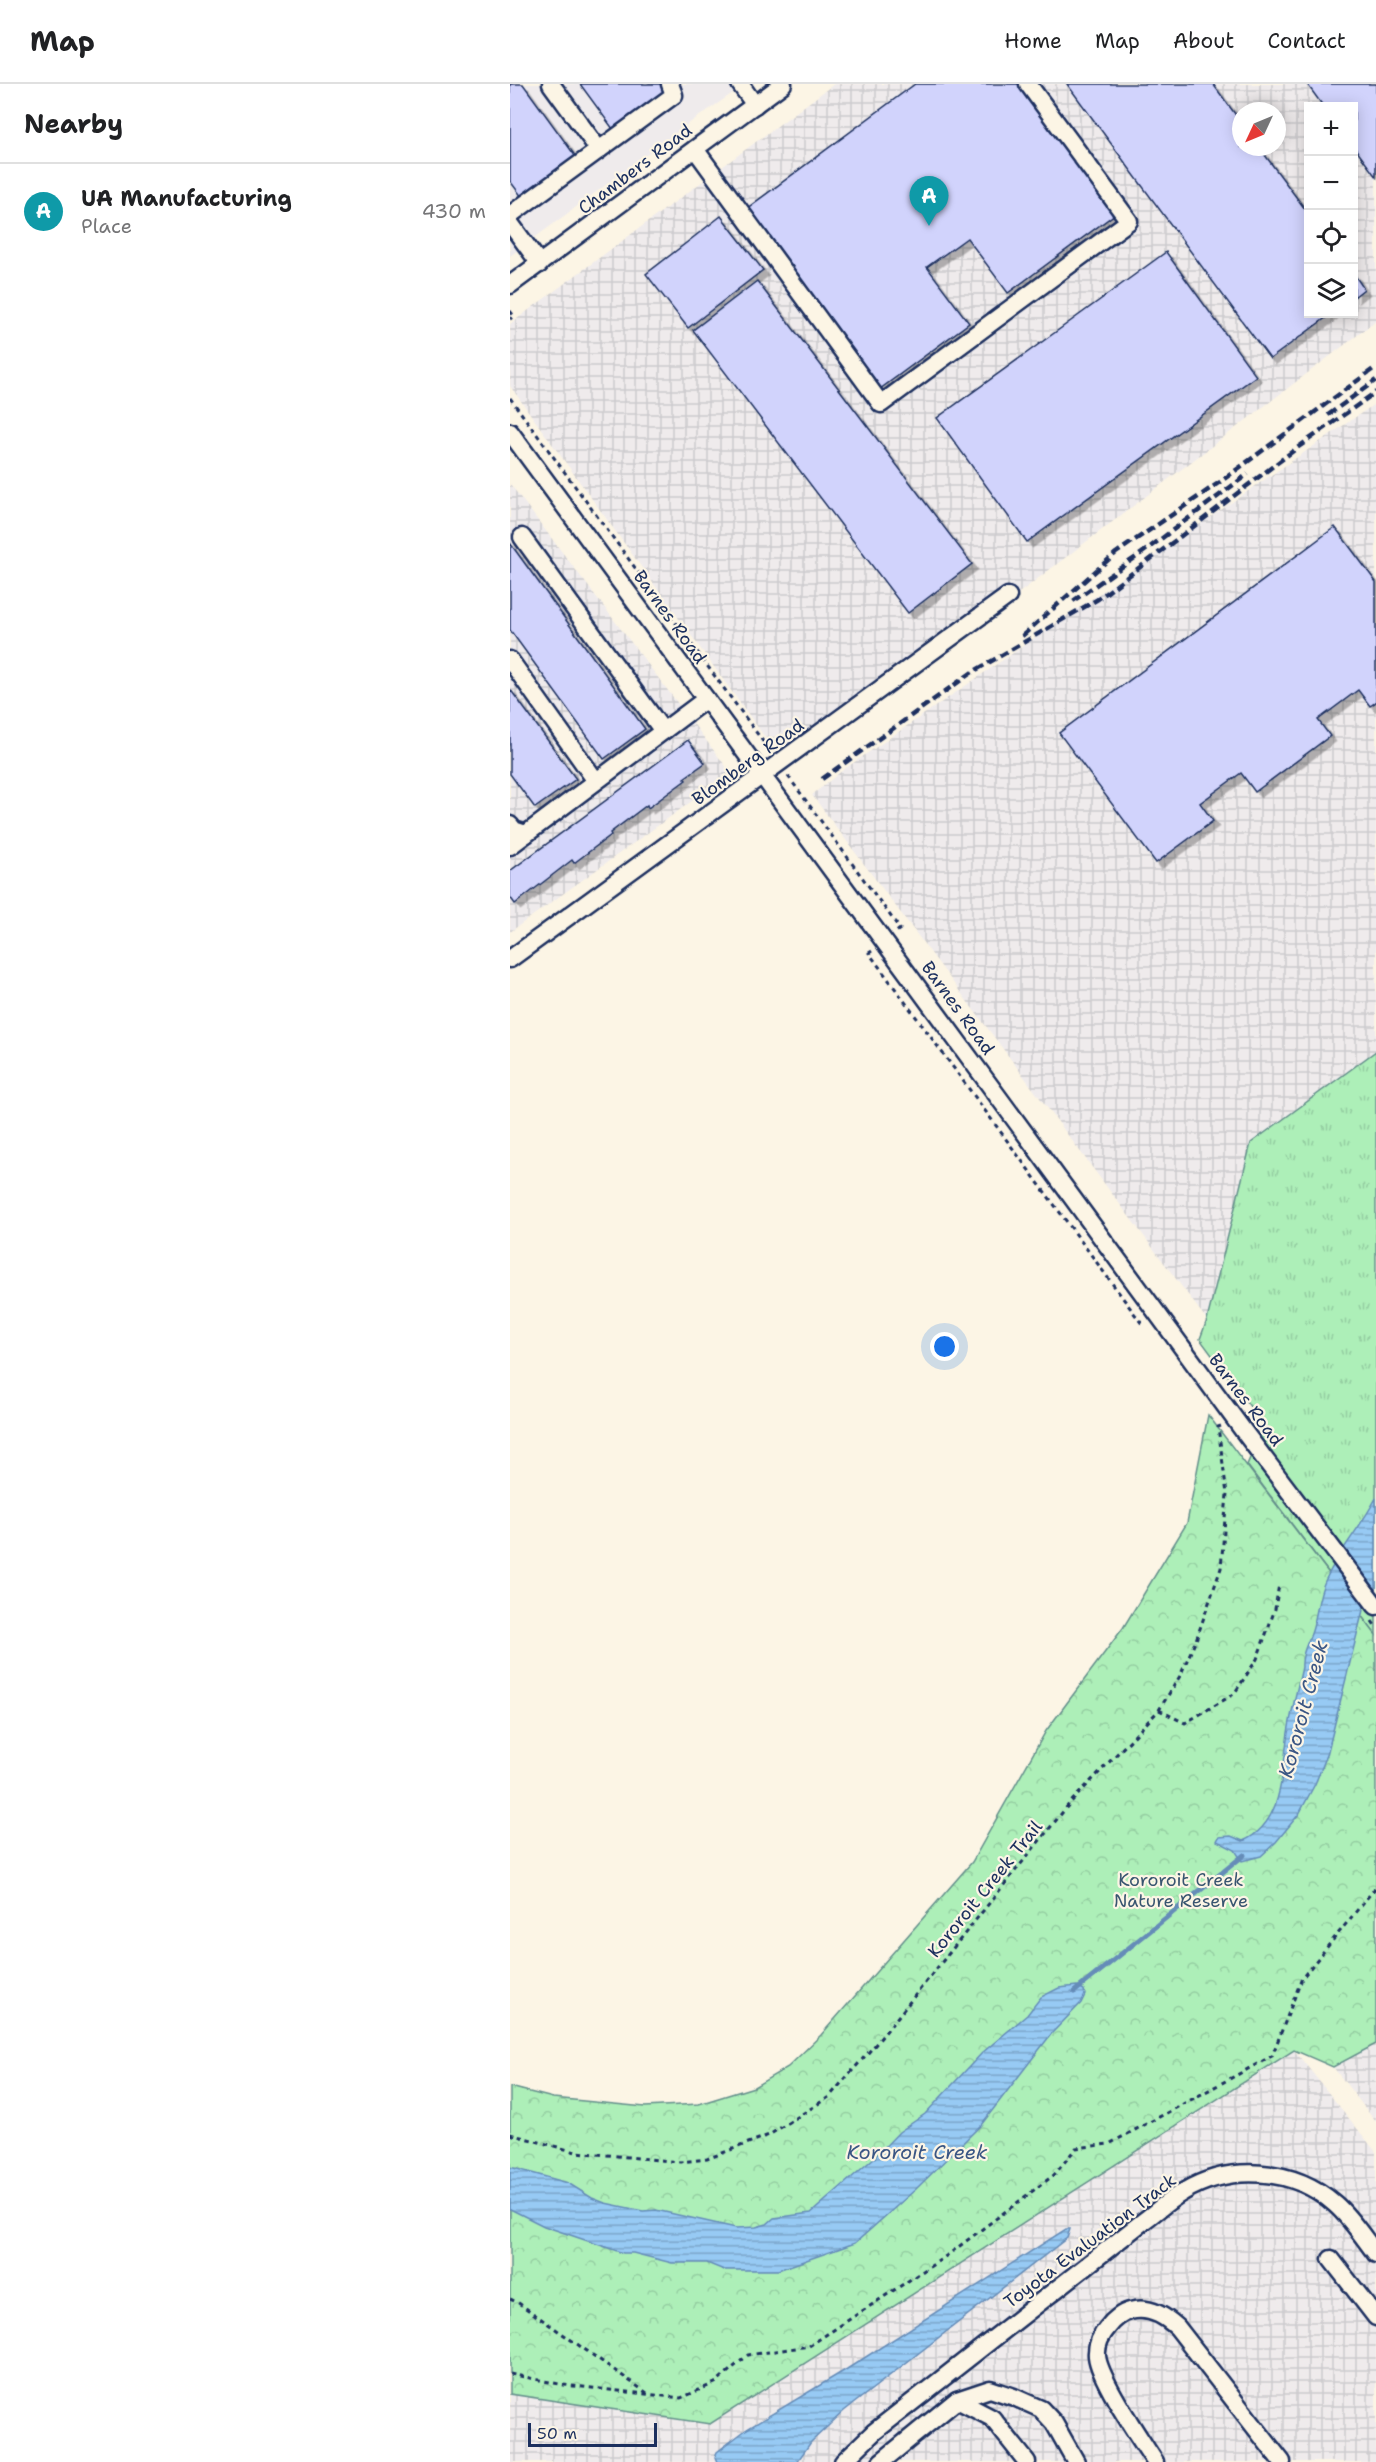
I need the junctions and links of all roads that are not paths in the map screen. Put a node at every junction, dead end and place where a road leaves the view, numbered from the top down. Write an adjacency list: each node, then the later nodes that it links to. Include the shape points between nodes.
1 (551, 84): 8 (street)
2 (670, 84): 8 (street, via 674,95)
3 (740, 84): 6 (street)
4 (783, 84): 6 (street, Chambers Road)
5 (1028, 84): 7 (street, via 1129,220 881,404)
6 (755, 105): 7 (street, Chambers Road)
7 (695, 148): 11 (street, Chambers Road)
8 (599, 150): 9 (street)
9 (510, 215)
10 (510, 223): 11 (street)
11 (540, 264): 12 (street, Chambers Road)
12 (510, 285)
13 (510, 432): 17 (street, Barnes Road)
14 (522, 537): 18 (street)
15 (1008, 596): 19 (street, Blomberg Road)
16 (510, 660): 20 (street)
17 (706, 699): 18 (street); 19 (street, Barnes Road)
18 (663, 731): 20 (street)
19 (762, 775): 24 (street, Blomberg Road); 25 (street, Barnes Road)
20 (596, 781): 22 (street)
21 (510, 825): 22 (street)
22 (526, 834): 23 (street)
23 (510, 846)
24 (510, 959)
25 (1376, 1606)
26 (1376, 2254): 30 (street, Toyota Evaluation Track, via 1334,2203 1291,2179 1262,2173 1214,2178 1183,2192 1145,2220 874,2432)
27 (1331, 2259): 28 (street)
28 (1376, 2317)
29 (957, 2400): 31 (street); 32 (street, via 992,2418); 33 (street, via 990,2389 1041,2409 1054,2423)
30 (843, 2462)
31 (881, 2462)
32 (1027, 2462)
33 (1076, 2462)
34 (1155, 2462): 35 (street, via 1105,2379 1097,2356 1106,2329 1130,2311 1159,2313 1177,2326)
35 (1282, 2462)

